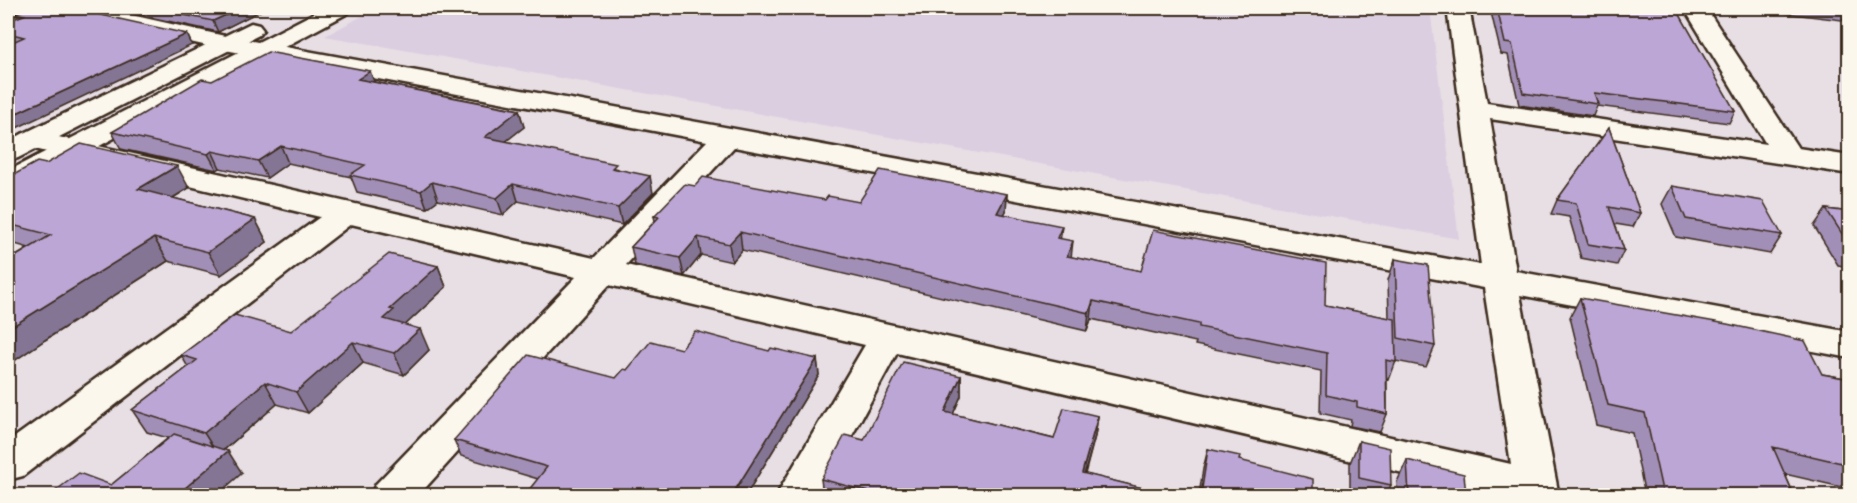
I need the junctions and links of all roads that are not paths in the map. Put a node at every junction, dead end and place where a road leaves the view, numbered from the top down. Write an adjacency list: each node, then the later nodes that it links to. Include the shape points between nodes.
1 (36, 8): 7 (street)
2 (72, 8): 8 (street)
3 (295, 8): 8 (street)
4 (340, 8): 9 (street)
5 (1458, 8): 10 (street)
6 (1695, 8): 14 (street)
7 (8, 19)
8 (225, 43): 9 (street); 12 (street)
9 (263, 49): 11 (street); 13 (street)
10 (1475, 109): 14 (street); 19 (street)
11 (728, 136): 18 (street); 19 (street)
12 (20, 146): 13 (street)
13 (75, 148): 16 (street); 17 (street)
14 (1788, 156): 15 (street)
15 (1850, 165)
16 (8, 183)
17 (348, 211): 18 (street); 22 (street)
18 (603, 270): 20 (street); 24 (street)
19 (1500, 280): 21 (street); 23 (street)
20 (888, 337): 23 (street); 25 (street)
21 (1850, 345)
22 (8, 464)
23 (1537, 491)
24 (391, 495)
25 (797, 495)

